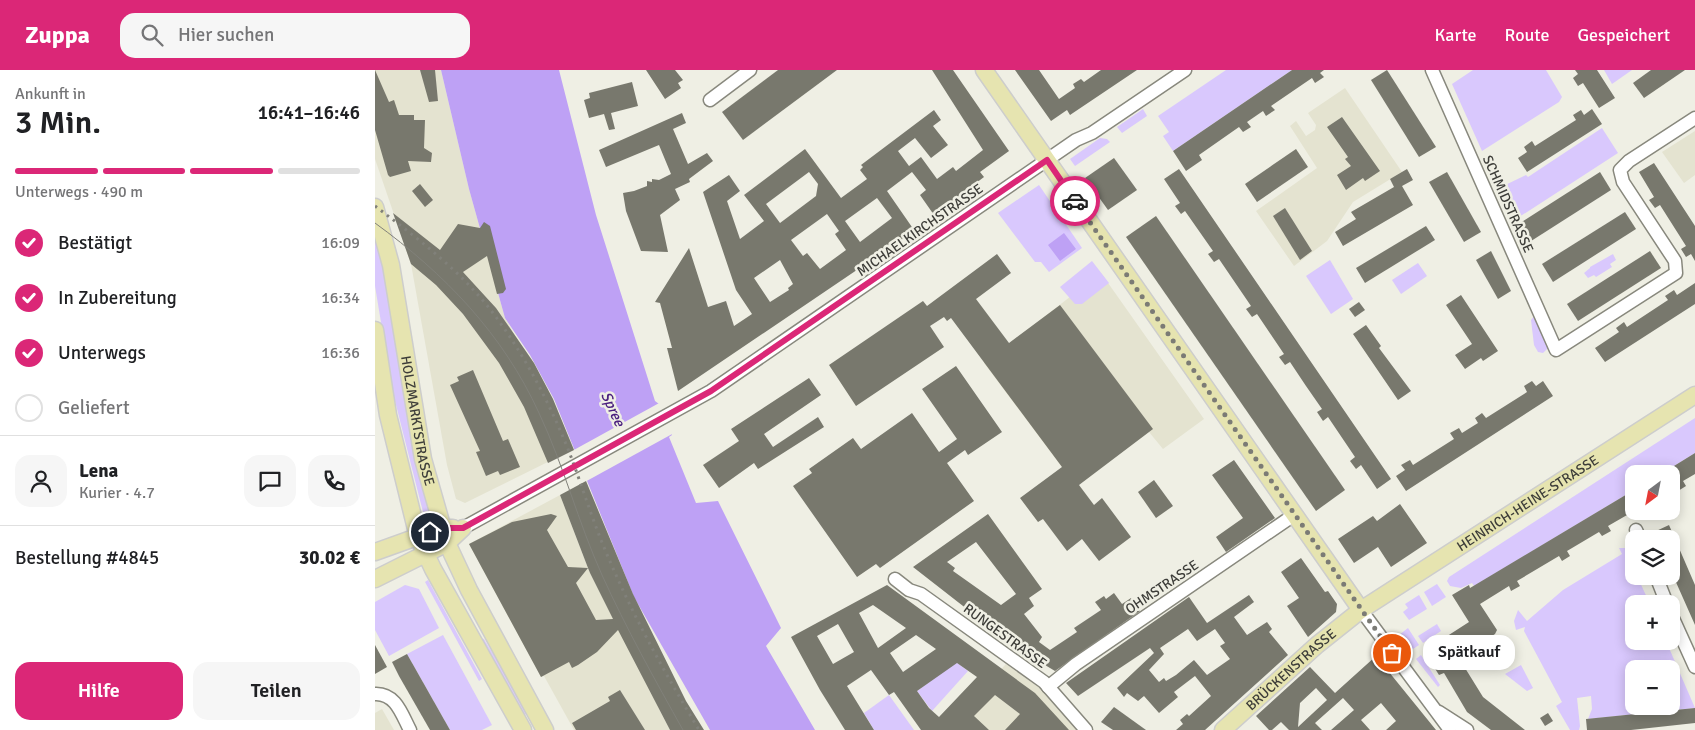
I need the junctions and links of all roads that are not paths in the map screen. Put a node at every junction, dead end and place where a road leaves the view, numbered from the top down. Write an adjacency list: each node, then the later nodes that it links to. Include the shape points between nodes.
1 (749, 70): 5 (street)
2 (984, 70): 7 (main road)
3 (1185, 70): 7 (street, MICHAELKIRCHSTRASSE)
4 (1432, 70): 6 (street, SCHMIDSTRASSE, via 1556,350 1676,273 1675,261 1623,182 1620,170)
5 (710, 100)
6 (1695, 118)
7 (1047, 160): 11 (main road); 12 (street, MICHAELKIRCHSTRASSE, via 711,391)
8 (375, 207): 13 (main road, HOLZMARKTSTRASSE, via 391,265 423,459)
9 (375, 330): 14 (main road, HOLZMARKTSTRASSE, via 388,414)
10 (1695, 395): 19 (main road, HEINRICH-HEINE-STRASSE)
11 (1294, 514): 19 (main road); 22 (street, OHMSTRASSE, via 1075,664)
12 (463, 528): 13 (main road)
13 (445, 535): 14 (main road); 16 (main road); 27 (main road, HOLZMARKTSTRASSE, via 469,590)
14 (418, 537): 15 (main road); 16 (main road, HOLZMARKTSTRASSE)
15 (375, 552)
16 (425, 553): 17 (main road); 26 (main road, HOLZMARKTSTRASSE)
17 (375, 579)
18 (895, 579): 22 (street, RUNGESTRASSE, via 909,590 921,594)
19 (1361, 610): 24 (street); 29 (main road, BRÜCKENSTRASSE)
20 (1680, 634): 21 (street)
21 (1695, 667)
22 (1048, 687): 28 (street, RUNGESTRASSE)
23 (379, 694): 25 (street, via 395,702)
24 (1437, 710): 30 (street); 31 (street)
25 (410, 730)
26 (523, 730)
27 (545, 730)
28 (1086, 730)
29 (1223, 730)
30 (1450, 730)
31 (1467, 730)

